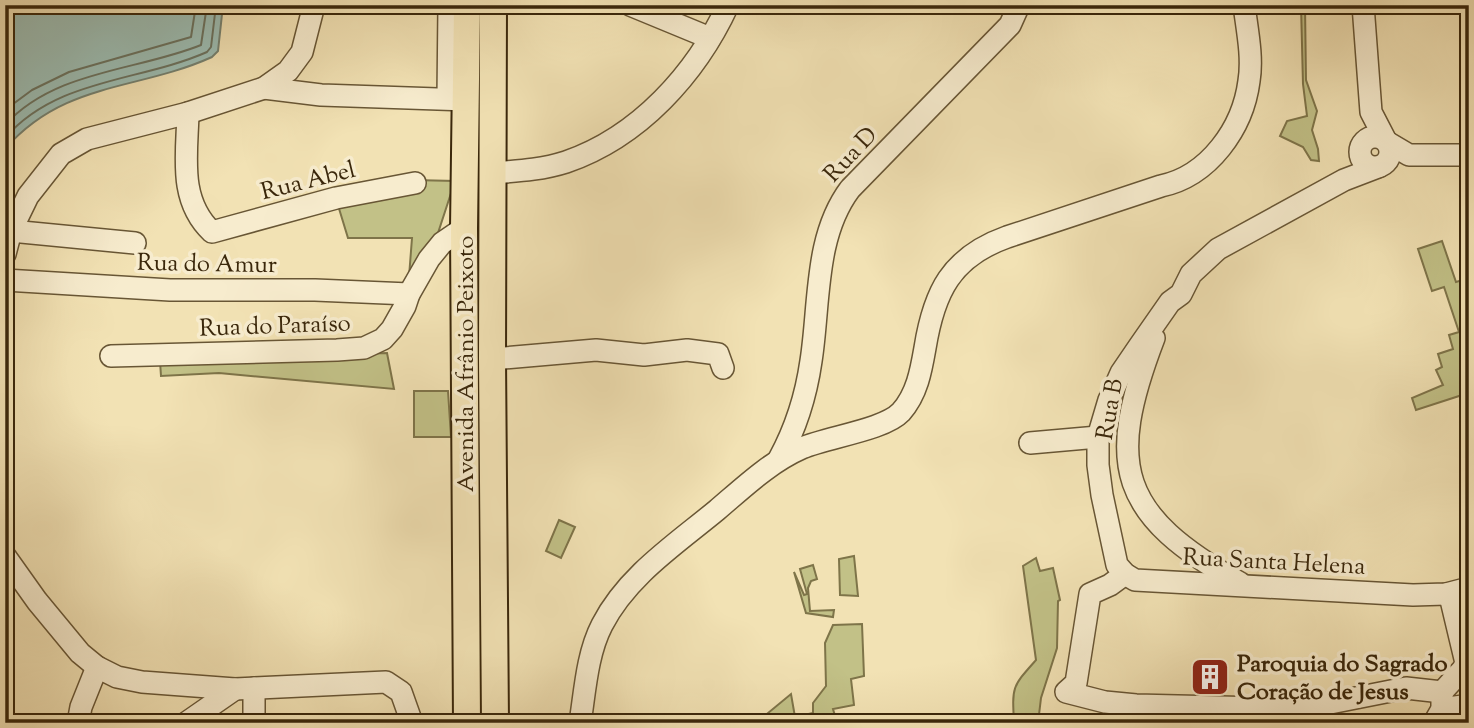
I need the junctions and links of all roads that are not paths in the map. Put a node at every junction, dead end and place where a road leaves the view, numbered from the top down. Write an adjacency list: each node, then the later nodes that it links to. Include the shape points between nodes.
1 (314, 5): 11 (street, via 302,52 288,71)
2 (449, 5): 12 (street)
3 (467, 5): 12 (main road, Avenida Afrânio Peixoto)
4 (493, 5): 20 (main road, Avenida Afrânio Peixoto)
5 (629, 5): 10 (street)
6 (728, 5): 10 (street)
7 (1019, 5): 37 (street, Rua D, via 1010,25 850,188 835,212 823,257 806,389 796,425)
8 (1244, 5): 37 (street, via 1249,81 1235,127 1210,159 1175,183 975,251 950,277 934,306 919,376 901,411 887,421 808,445)
9 (1363, 5): 13 (street)
10 (710, 38): 20 (street, via 653,110 607,143 564,162 529,171)
11 (264, 88): 12 (street, via 321,95); 14 (street)
12 (457, 99): 23 (main road, Avenida Afrânio Peixoto)
13 (1371, 112): 15 (street); 16 (street)
14 (188, 113): 22 (street, Rua Abel, via 188,192 209,230 215,232 336,198); 24 (street, via 74,145 39,180)
15 (1386, 141): 16 (street, via 1370,138); 17 (street); 19 (street, via 1390,155)
16 (1361, 147): 19 (street, via 1364,162); 21 (street)
17 (1409, 155): 18 (street); 19 (street, Rua B)
18 (1469, 155)
19 (1380, 166): 21 (street, Rua B)
20 (492, 173): 31 (main road, Avenida Afrânio Peixoto)
21 (1344, 180): 29 (street, Rua B, via 1218,250 1191,274 1181,295)
22 (415, 183)
23 (464, 229): 28 (street, Rua do Paraíso, via 443,243); 52 (main road, Avenida Afrânio Peixoto)
24 (11, 232): 25 (street); 26 (street)
25 (135, 243)
26 (5, 254)
27 (5, 281): 28 (street, Rua do Amur, via 170,290)
28 (408, 293): 30 (street, Rua do Paraíso, via 392,329 374,345 363,348)
29 (1162, 316): 33 (street, Rua B, via 1121,373); 34 (street, Rua B)
30 (111, 356)
31 (492, 359): 32 (street, via 596,350 644,355 687,350 718,354); 53 (main road, Avenida Afrânio Peixoto)
32 (723, 368)
33 (1111, 396): 34 (street); 35 (street, Rua B)
34 (1134, 403): 40 (street, Rua B, via 1126,435 1132,483 1139,500 1186,550)
35 (1098, 438): 36 (street); 39 (street, Rua B, via 1102,495 1117,565)
36 (1030, 443)
37 (779, 459): 54 (street, via 664,554 618,599 596,637)
38 (5, 556): 43 (street, via 53,621)
39 (1125, 574): 40 (street, Rua Santa Helena, via 1135,580); 47 (street, via 1092,592 1076,683 1066,692 1105,702)
40 (1247, 586): 42 (street, Rua Santa Helena)
41 (1469, 588): 42 (street, Rua Santa Helena)
42 (1446, 594): 46 (street, via 1466,663)
43 (97, 667): 44 (street, via 142,682); 48 (street)
44 (244, 688): 49 (street); 50 (street); 51 (street, via 386,682 401,692)
45 (1469, 705): 46 (street)
46 (1439, 708): 47 (street, via 1406,688)
47 (1304, 716)
48 (78, 723)
49 (186, 723)
50 (254, 723)
51 (412, 723)
52 (467, 723)
53 (495, 723)
54 (580, 723)

